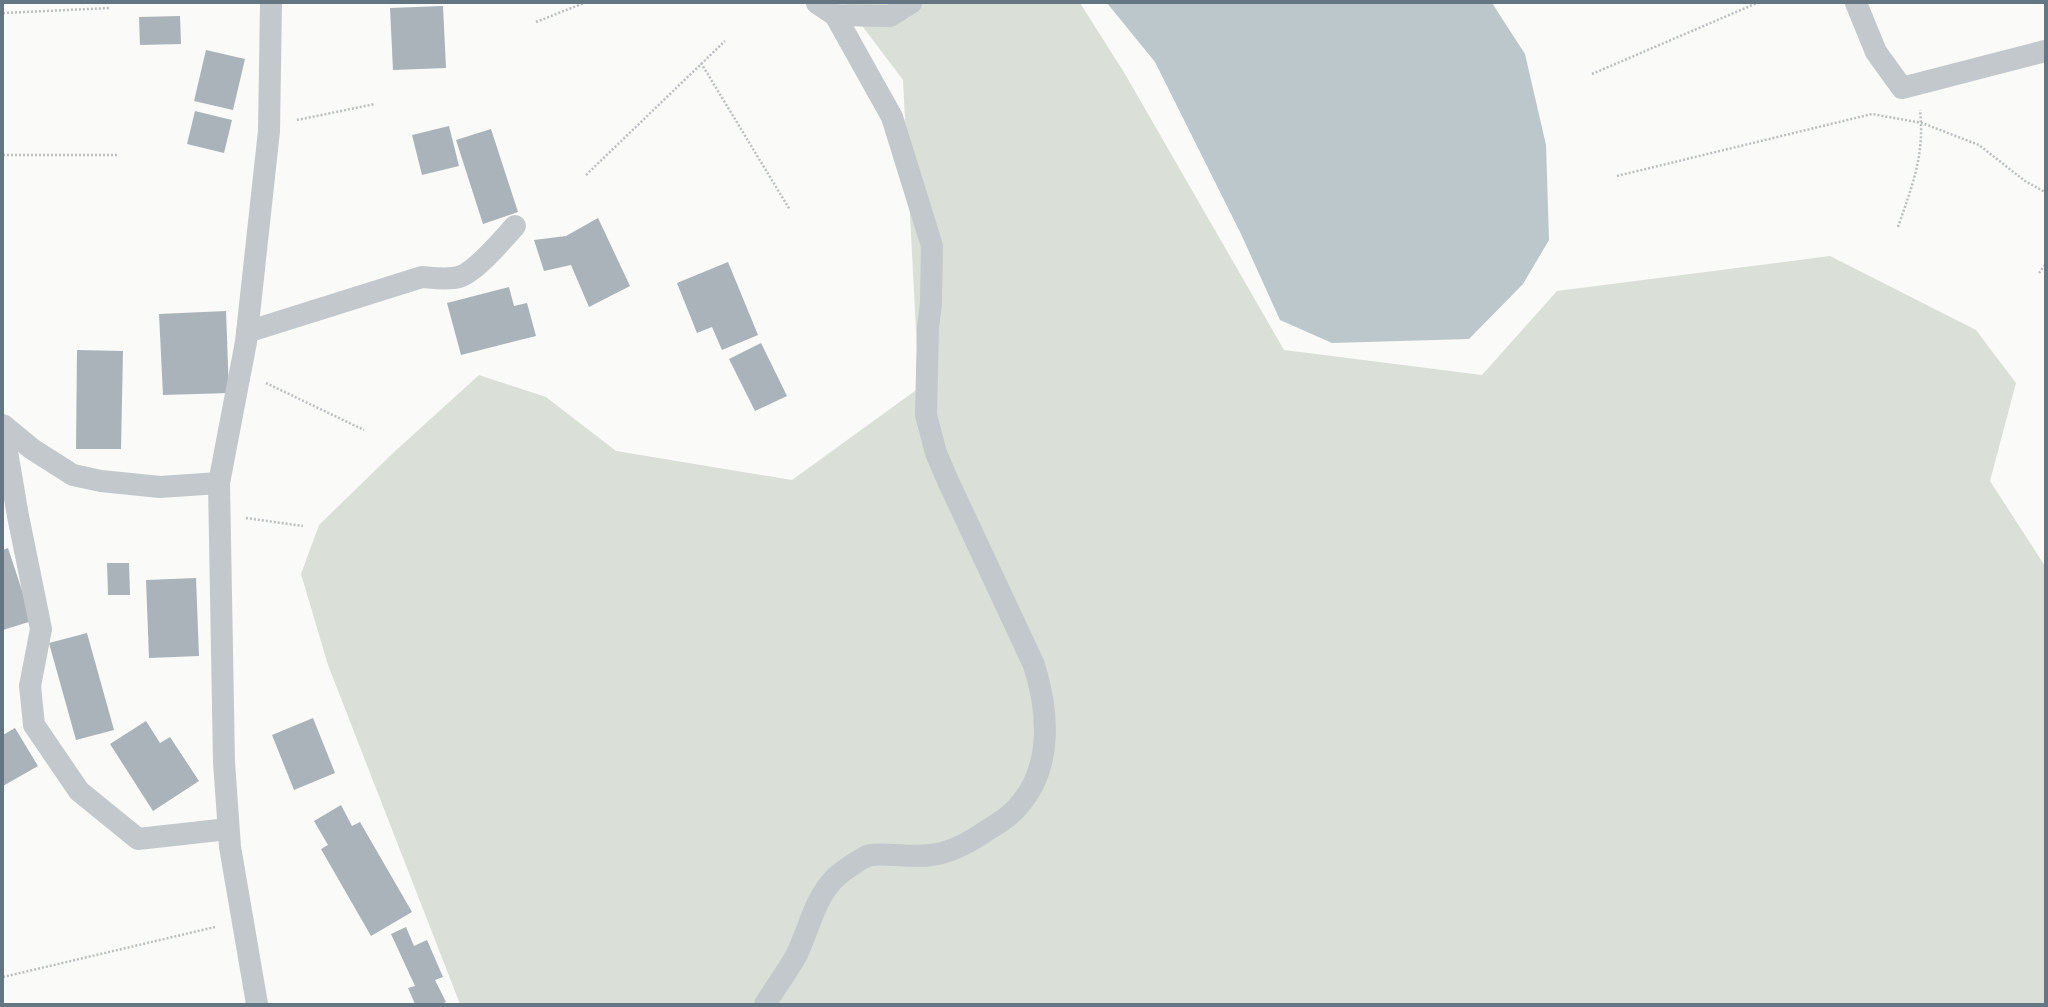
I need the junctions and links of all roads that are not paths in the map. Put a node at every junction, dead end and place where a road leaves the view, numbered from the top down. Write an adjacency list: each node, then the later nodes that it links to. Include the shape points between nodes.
1 (271, 3): 7 (street, via 269,131)
2 (911, 3): 4 (street, via 890,16)
3 (1856, 3): 5 (street, via 1876,52 1902,88)
4 (826, 9): 12 (street, via 892,118 932,246 926,415 936,453 948,481 1034,665 1043,703 1045,738 1036,782 1010,816 963,845 932,855 869,855 835,878 822,896 796,955)
5 (2045, 51)
6 (515, 226): 7 (street, via 482,261 461,276 446,279 422,277)
7 (247, 332): 9 (street)
8 (3, 426): 9 (street, via 32,449 73,475 160,487); 10 (street, via 40,629 30,686 34,725 79,791 138,839)
9 (219, 483): 10 (street, via 224,762)
10 (228, 829): 11 (street)
11 (257, 1004)
12 (765, 1004)

